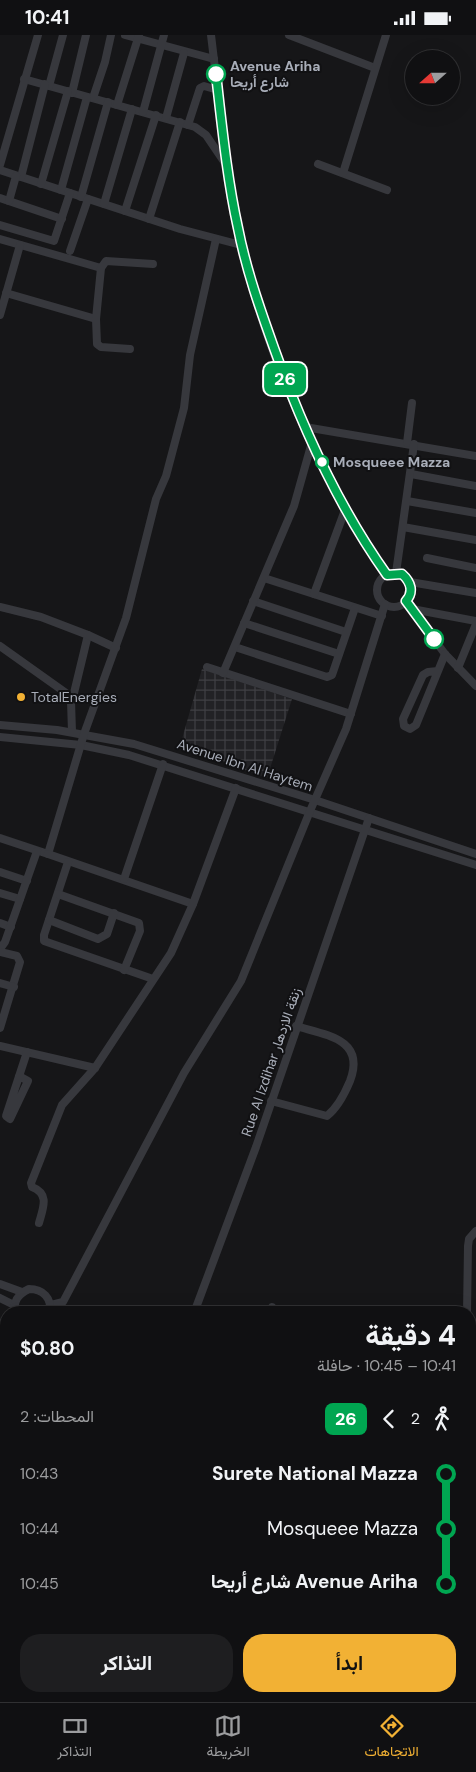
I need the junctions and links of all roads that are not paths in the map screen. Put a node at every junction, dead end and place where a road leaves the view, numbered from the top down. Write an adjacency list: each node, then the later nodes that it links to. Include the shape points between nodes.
1 (38, 35): 15 (street)
2 (63, 35): 16 (street)
3 (86, 35): 18 (street)
4 (111, 35): 19 (street, via 105,62)
5 (125, 35): 10 (street)
6 (164, 35): 11 (street)
7 (211, 35): 13 (street)
8 (289, 35): 14 (street)
9 (386, 35): 14 (street)
10 (139, 37): 11 (street); 21 (street)
11 (161, 45): 12 (street); 23 (street)
12 (184, 53): 13 (street); 25 (street)
13 (214, 59): 17 (street)
14 (375, 68): 31 (street)
15 (24, 79): 16 (street); 28 (street)
16 (47, 85): 18 (street); 32 (street)
17 (218, 90): 26 (street, via 200,88); 29 (street)
18 (70, 92): 19 (street); 33 (street)
19 (90, 98): 20 (street); 34 (street)
20 (108, 103): 21 (street); 38 (street)
21 (117, 105): 22 (street)
22 (132, 109): 23 (street); 40 (street)
23 (143, 112): 24 (street)
24 (156, 115): 25 (street); 41 (street)
25 (166, 118): 26 (street)
26 (184, 124): 29 (street, via 202,130); 43 (street)
27 (318, 164): 31 (street)
28 (0, 165)
29 (228, 168): 48 (street)
30 (0, 170): 32 (street)
31 (343, 173): 35 (street)
32 (18, 176): 33 (street); 39 (street)
33 (41, 184): 34 (street)
34 (61, 190): 36 (street)
35 (387, 190)
36 (70, 193): 38 (street); 42 (street)
37 (0, 198): 39 (street)
38 (85, 198): 40 (street); 49 (street)
39 (9, 201): 42 (street)
40 (104, 204): 41 (street)
41 (125, 211): 43 (street)
42 (62, 219): 44 (street, via 56,240 52,242)
43 (150, 219): 46 (street)
44 (0, 225)
45 (0, 239): 47 (street)
46 (216, 239): 48 (street); 89 (street, via 190,355 184,408)
47 (20, 245): 51 (street); 52 (street)
48 (241, 245): 57 (street, via 262,314)
49 (70, 251)
50 (153, 264): 51 (street, via 106,261)
51 (102, 268): 54 (street)
52 (6, 293): 53 (street); 54 (street)
53 (0, 315)
54 (96, 319): 55 (street, via 97,344)
55 (130, 349)
56 (412, 403): 59 (street)
57 (306, 427): 58 (street); 59 (street)
58 (312, 442): 64 (street); 72 (street, via 294,506)
59 (410, 444): 60 (street); 61 (street)
60 (476, 457)
61 (411, 474): 62 (street); 63 (street)
62 (476, 486)
63 (407, 501): 65 (street); 66 (street)
64 (345, 510): 71 (street); 75 (street)
65 (476, 513)
66 (403, 527): 67 (street); 70 (street)
67 (476, 540)
68 (427, 559): 69 (street)
69 (476, 567)
70 (396, 573): 71 (street); 73 (street)
71 (387, 575): 78 (street, via 378,586 379,596)
72 (264, 578): 75 (street); 76 (street)
73 (410, 582): 74 (street); 77 (street, via 411,593)
74 (476, 593)
75 (314, 595): 80 (street)
76 (253, 601): 83 (street); 85 (street)
77 (406, 601): 78 (street, via 394,607); 81 (street)
78 (385, 604): 82 (street)
79 (0, 607): 86 (street, via 41,617)
80 (355, 608): 82 (street); 85 (street)
81 (412, 609): 84 (street); 91 (street)
82 (382, 616): 98 (street)
83 (244, 623): 88 (street); 90 (street)
84 (475, 627): 93 (street)
85 (346, 632): 90 (street)
86 (88, 635): 89 (street); 97 (street)
87 (0, 647): 97 (street)
88 (235, 647): 90 (street, via 324,677 332,675); 95 (street)
89 (116, 648): 101 (street)
90 (339, 654)
91 (445, 654): 93 (street); 94 (street)
92 (208, 667): 95 (street)
93 (458, 668): 96 (street)
94 (438, 671): 94 (street, via 416,725 407,728 403,719 424,675)
95 (224, 673): 98 (street)
96 (476, 686)
97 (70, 698): 100 (street)
98 (351, 714): 106 (street)
99 (0, 725): 100 (street, Avenue Ibn Al Haytem)
100 (72, 732): 101 (street, Avenue Ibn Al Haytem)
101 (84, 734): 103 (street); 106 (street, Avenue Ibn Al Haytem, via 151,748)
102 (0, 737): 103 (street, Avenue Ibn Al Haytem)
103 (81, 745): 104 (street, Avenue Ibn Al Haytem); 112 (street)
104 (163, 764): 105 (street, Avenue Ibn Al Haytem); 117 (street)
105 (236, 787): 107 (street, Avenue Ibn Al Haytem); 122 (street)
106 (315, 800): 107 (street); 108 (street, Avenue Ibn Al Haytem)
107 (310, 811): 109 (street, Avenue Ibn Al Haytem); 150 (street, via 241,981 184,1073 63,1302)
108 (369, 818): 109 (street, Rue Al Izdihar زنقة الازدهار); 113 (street, Avenue Ibn Al Haytem)
109 (364, 829): 115 (street, Avenue Ibn Al Haytem); 133 (street, Rue Al Izdihar زنقة الازدهار)
110 (0, 839): 111 (street)
111 (37, 851): 112 (street); 118 (street)
112 (48, 854): 114 (street)
113 (476, 855)
114 (68, 862): 117 (street); 120 (street)
115 (476, 865)
116 (0, 872): 118 (street)
117 (124, 879): 122 (street)
118 (27, 881): 121 (street)
119 (0, 893): 121 (street)
120 (58, 893): 123 (street); 124 (street)
121 (20, 899): 126 (street)
122 (193, 904): 129 (street, via 171,953)
123 (114, 913): 124 (street, via 102,938); 128 (street, via 136,921 140,927)
124 (49, 920): 128 (street, via 43,938 47,943)
125 (0, 923): 126 (street)
126 (11, 927): 127 (street)
127 (0, 951): 131 (street, via 20,958)
128 (124, 970): 129 (street)
129 (153, 979): 137 (street)
130 (0, 983): 131 (street)
131 (14, 987): 132 (street)
132 (4, 1009): 134 (street)
133 (296, 1026): 139 (street, Rue Al Izdihar زنقة الازدهار); 139 (street, via 334,1037 347,1045 355,1068 344,1094 327,1116)
134 (0, 1028)
135 (0, 1046): 136 (street)
136 (27, 1052): 137 (street); 138 (street)
137 (95, 1068): 140 (street, via 62,1105 33,1176 32,1187 43,1193 45,1198)
138 (19, 1076): 138 (street, via 6,1116 10,1119 28,1081)
139 (272, 1101): 151 (street, Rue Al Izdihar زنقة الازدهار)
140 (39, 1223)
141 (476, 1231): 142 (street, via 469,1239)
142 (472, 1259): 143 (street)
143 (472, 1283): 152 (street)
144 (0, 1284): 145 (street)
145 (22, 1292): 148 (street); 149 (street, via 29,1289 43,1292)
146 (0, 1298): 147 (street)
147 (10, 1306)
148 (15, 1306)
149 (49, 1306)
150 (57, 1306)
151 (197, 1306)
152 (470, 1306)

